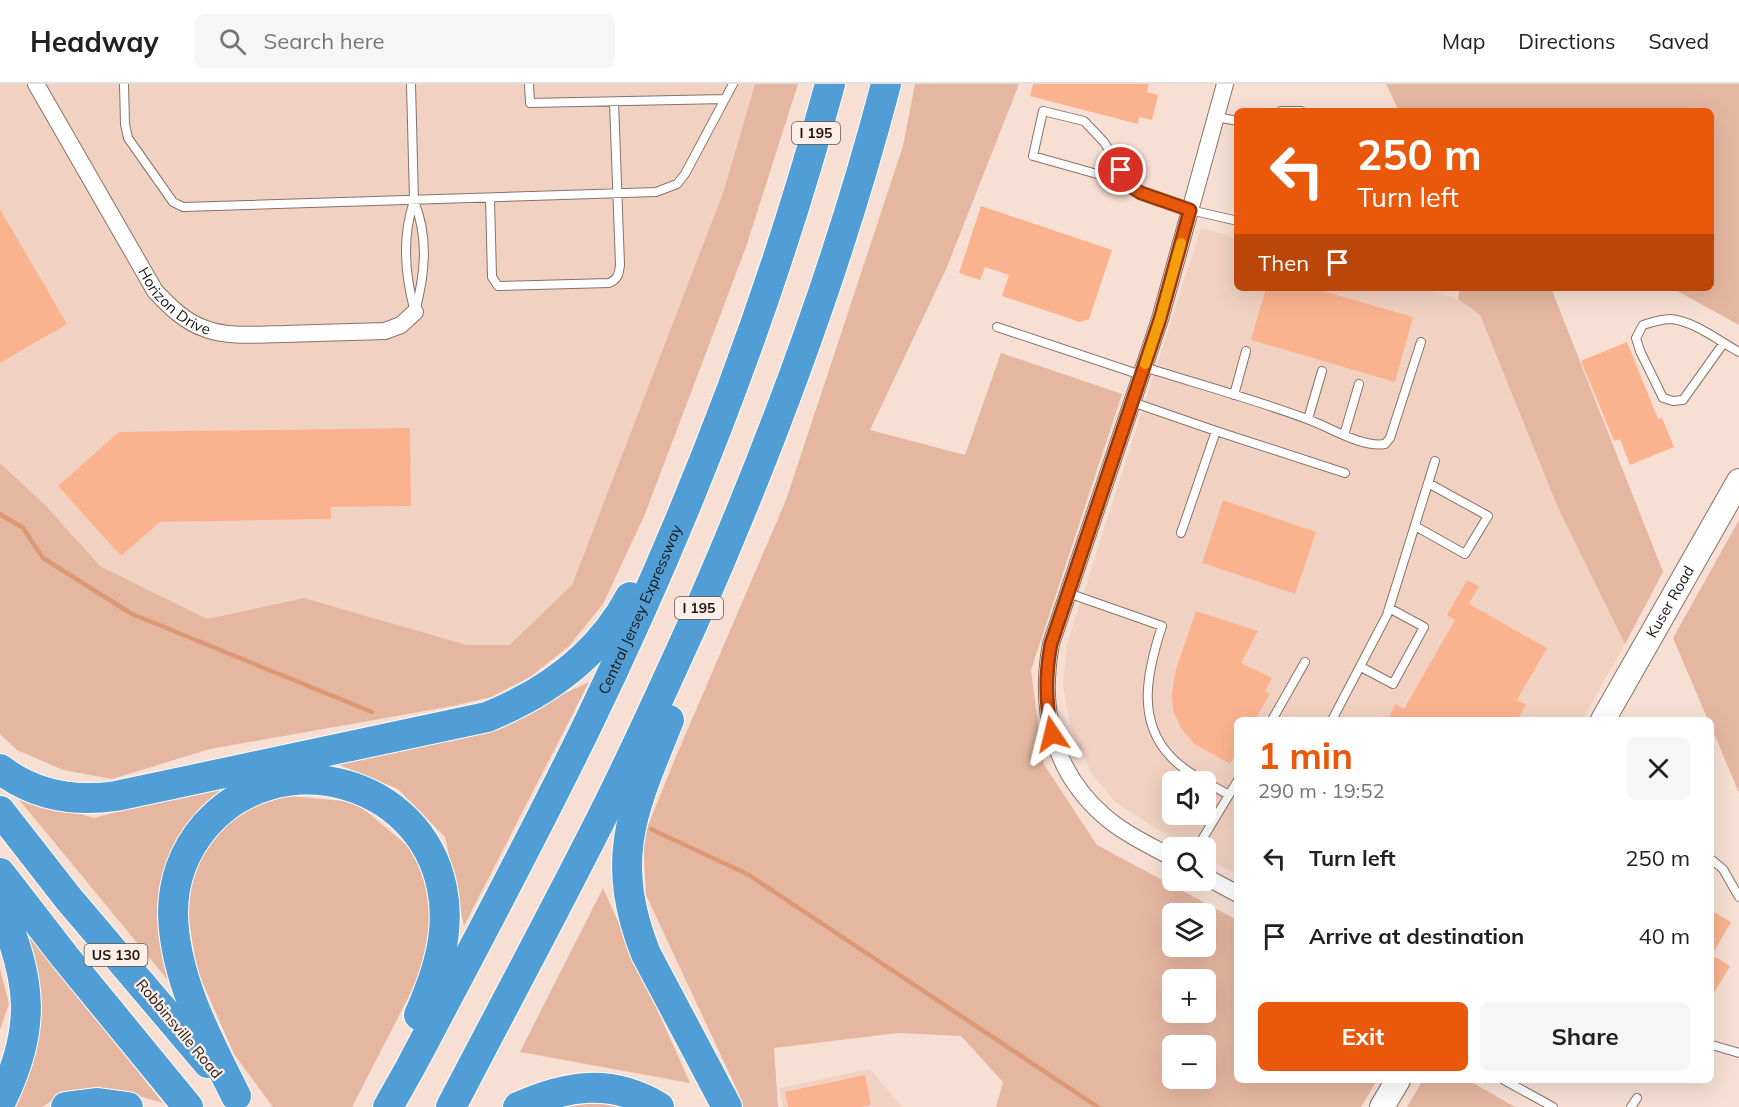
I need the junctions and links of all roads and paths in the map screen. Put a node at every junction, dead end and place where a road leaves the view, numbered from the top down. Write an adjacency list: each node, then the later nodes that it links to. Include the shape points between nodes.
1 (36, 84): 19 (street, Horizon Drive, via 155,291 188,321 215,331 246,335 386,331 401,325)
2 (124, 84): 16 (lane, via 128,138 177,205)
3 (411, 84): 16 (lane)
4 (529, 84): 10 (lane, via 530,104)
5 (733, 84): 9 (lane)
6 (830, 84): 27 (highway, Central Jersey Expressway / I 195, via 775,266)
7 (886, 84): 30 (highway, I 195, via 852,204)
8 (1225, 84): 11 (street)
9 (725, 99): 10 (lane); 14 (lane, via 677,184 656,192)
10 (614, 102): 14 (lane)
11 (1216, 117): 12 (lane); 17 (street)
12 (1234, 120)
13 (1122, 181): 13 (lane, via 1121,170 1110,152 1084,121 1042,111 1033,156); 17 (lane, via 1141,193)
14 (618, 194): 15 (lane); 15 (lane, via 619,274 609,283 498,286 492,277)
15 (490, 198): 16 (lane)
16 (414, 201): 19 (lane, via 406,236 407,275); 19 (lane, via 423,231 424,275)
17 (1190, 210): 18 (lane); 25 (street)
18 (1234, 220)
19 (415, 312)
20 (997, 327): 25 (lane)
21 (1421, 342): 34 (lane, via 1390,438 1385,444 1376,445)
22 (1724, 344): 22 (lane, via 1673,319 1643,325 1636,338 1663,398 1673,401 1683,400); 24 (lane)
23 (1246, 351): 29 (lane)
24 (1739, 352)
25 (1142, 371): 29 (lane); 31 (street)
26 (1322, 371): 32 (lane)
27 (735, 378): 48 (highway, via 626,605 585,656 541,691 513,706 487,717 95,799 51,795 28,787); 71 (highway, Central Jersey Expressway / I 195, via 677,525 586,728)
28 (1359, 384): 34 (lane)
29 (1234, 395): 32 (lane)
30 (785, 401): 72 (highway, I 195, via 667,683 602,818); 75 (highway, via 702,640 638,798 627,846 629,903 637,931)
31 (1132, 402): 33 (lane); 41 (street)
32 (1308, 419): 34 (lane)
33 (1216, 431): 36 (lane); 40 (lane)
34 (1344, 435)
35 (1435, 461): 38 (lane)
36 (1345, 473)
37 (1739, 481): 47 (street, Kuser Road)
38 (1428, 483): 39 (lane); 39 (lane, via 1488,516 1465,554)
39 (1415, 526): 42 (lane)
40 (1181, 533)
41 (1068, 593): 50 (lane, via 1162,626 1150,663 1147,690 1157,739 1177,762); 53 (street, via 1051,644 1046,687 1047,711 1060,756 1076,784 1103,815)
42 (1389, 608): 44 (lane); 44 (lane, via 1424,627 1394,684)
43 (1305, 662): 45 (lane)
44 (1361, 667): 46 (lane)
45 (1274, 717)
46 (1334, 717)
47 (1605, 717)
48 (0, 769)
49 (1234, 786): 50 (lane)
50 (1228, 795): 52 (lane)
51 (0, 811): 65 (highway, Robbinsville Road / US 130)
52 (1203, 837)
53 (1162, 852)
54 (1714, 862): 58 (lane, via 1723,869)
55 (0, 873): 69 (highway, US 130)
56 (1216, 882): 57 (street)
57 (1234, 892)
58 (1739, 897)
59 (0, 906): 66 (highway, via 21,963 27,996 21,1054)
60 (1714, 1046): 61 (lane)
61 (1739, 1053)
62 (1396, 1083): 76 (street)
63 (1509, 1083): 77 (lane)
64 (1637, 1098): 78 (lane)
65 (240, 1102): 70 (highway, via 199,1018 182,971 173,914 178,872 199,834 231,802 274,783 319,779 361,789 399,813 427,848 442,887 445,930 437,970)
66 (0, 1103)
67 (66, 1107): 68 (highway, via 98,1103)
68 (128, 1107)
69 (188, 1107)
70 (378, 1107)
71 (388, 1107)
72 (451, 1107)
73 (518, 1107): 74 (highway, via 545,1095 589,1087 635,1095)
74 (659, 1107)
75 (727, 1107)
76 (1382, 1107)
77 (1553, 1107)
78 (1631, 1107)

